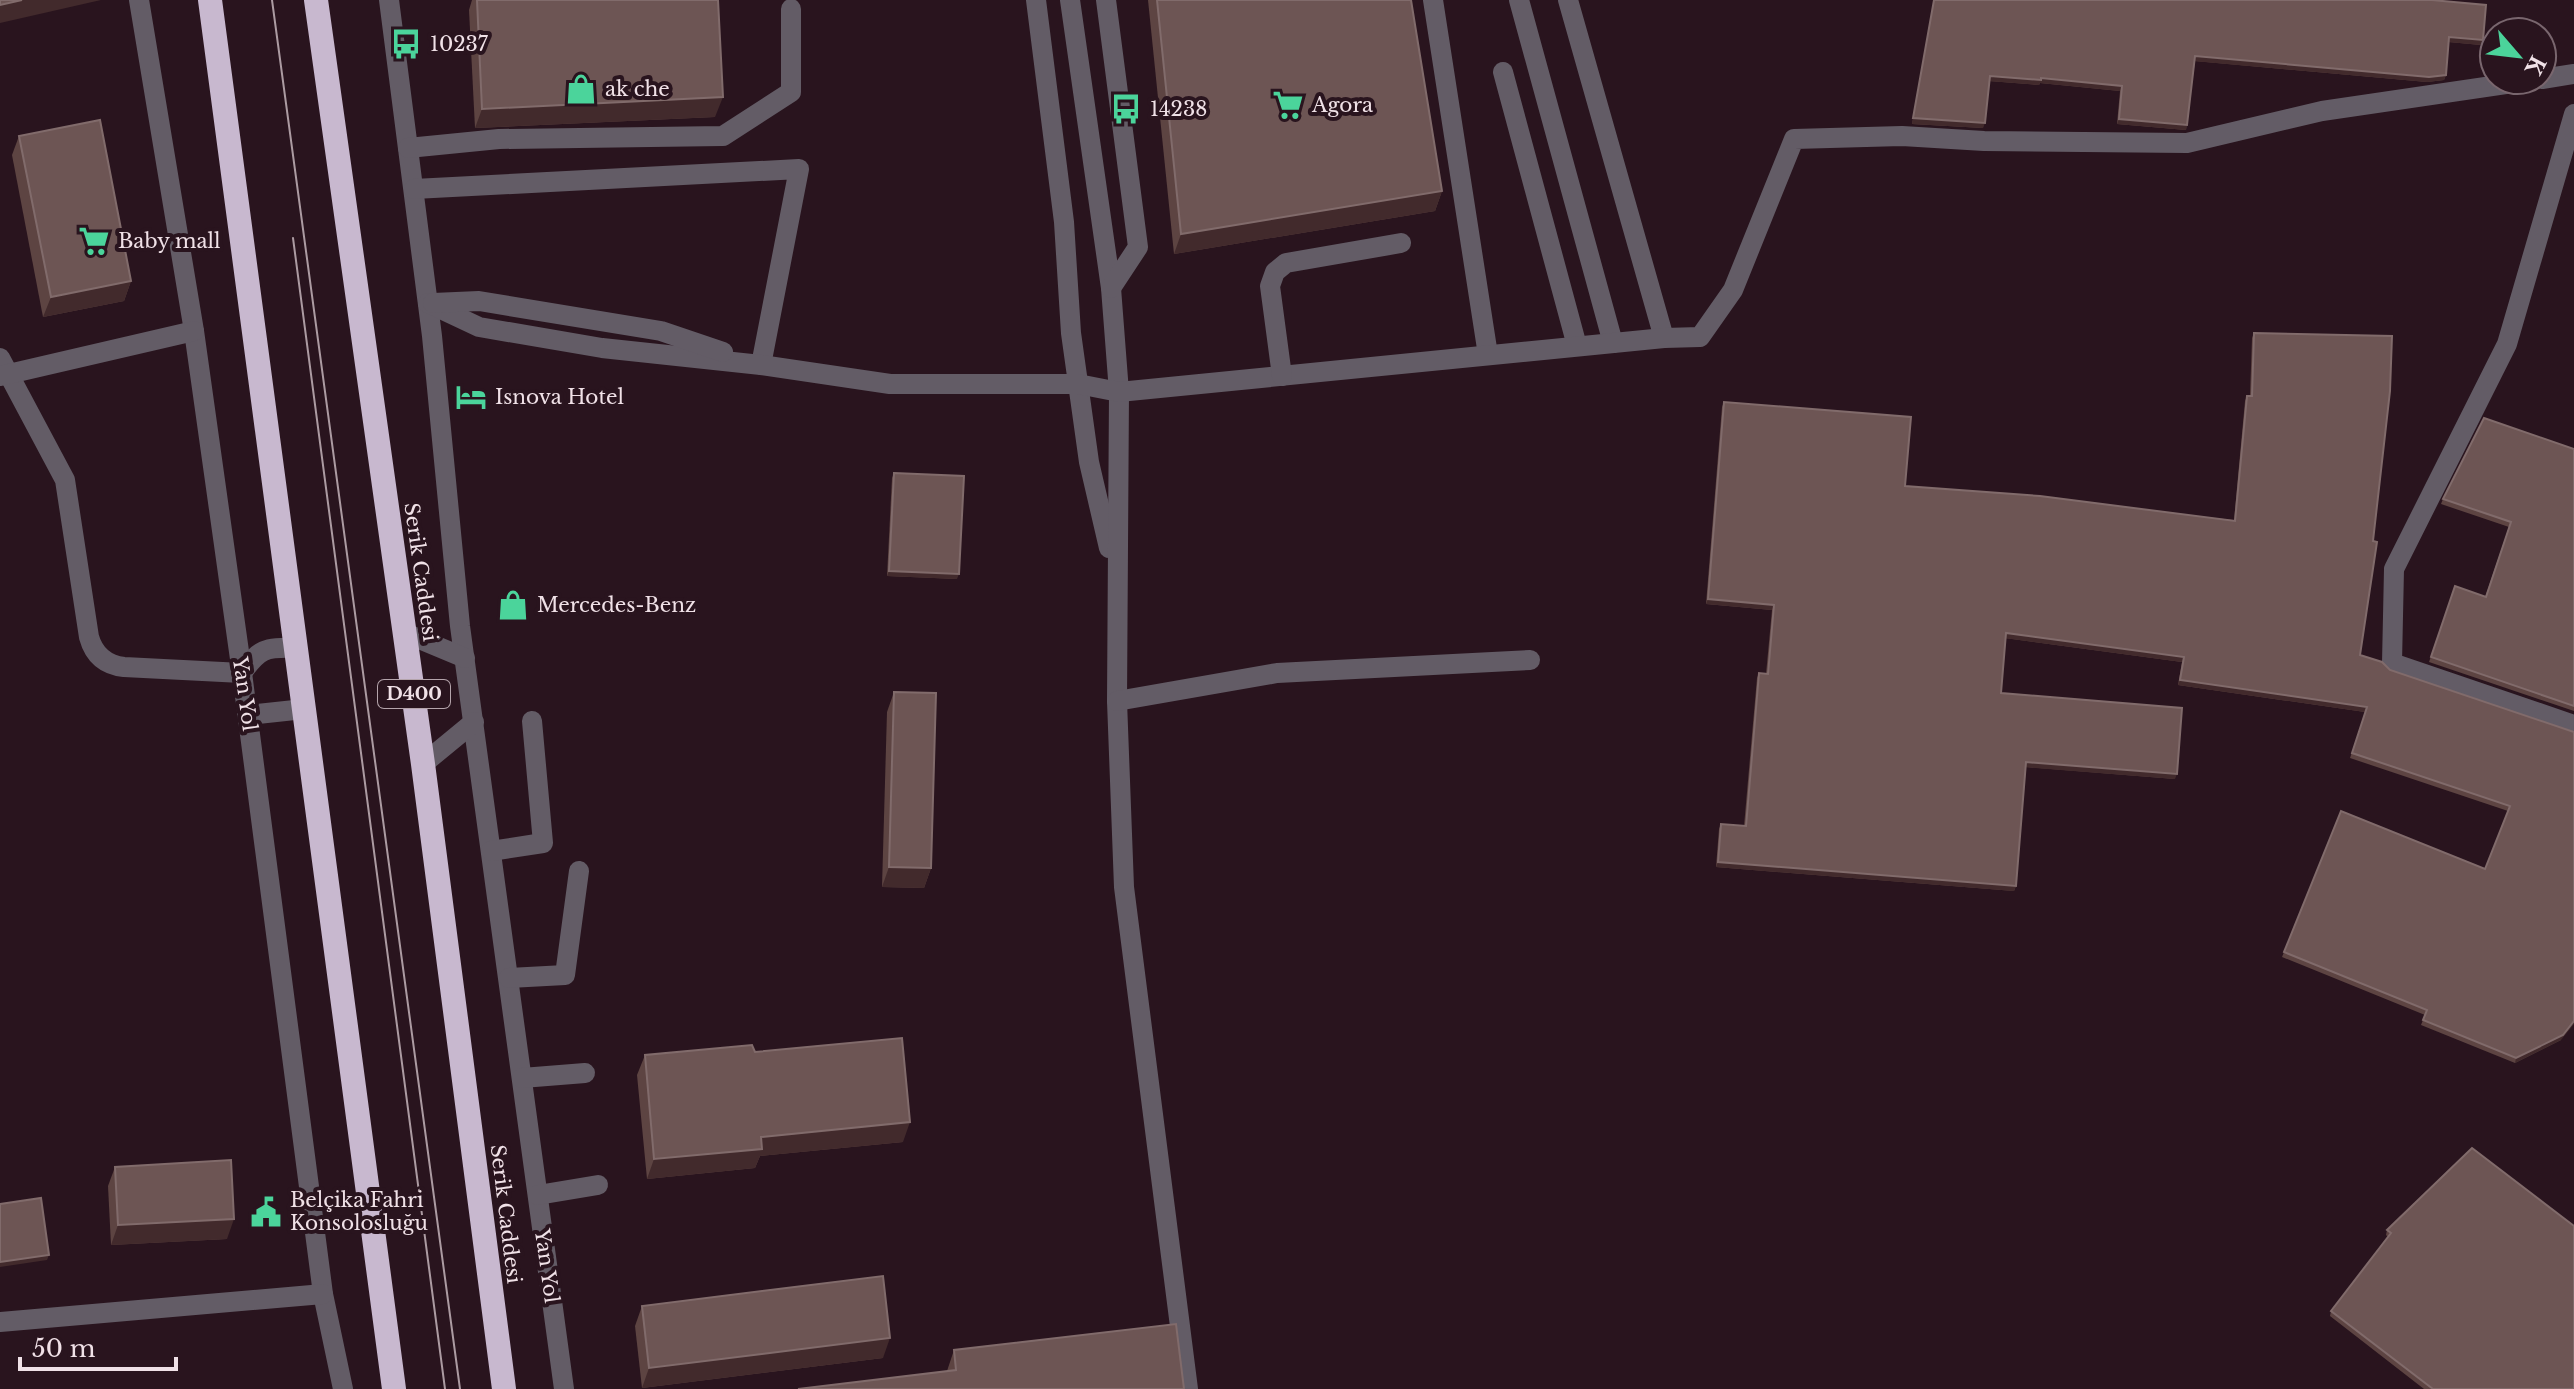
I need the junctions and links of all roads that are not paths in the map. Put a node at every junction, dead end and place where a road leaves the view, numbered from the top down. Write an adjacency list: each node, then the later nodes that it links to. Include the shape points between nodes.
1 (139, 0): 20 (street, Yan Yol)
2 (210, 0): 32 (highway)
3 (316, 0): 31 (highway, Serik Caddesi / D400)
4 (389, 0): 15 (street, Yan Yol)
5 (1036, 0): 28 (street)
6 (1070, 0): 18 (street)
7 (1106, 0): 18 (street, via 1138,247)
8 (1433, 0): 24 (street)
9 (1519, 0): 22 (street)
10 (1568, 0): 21 (street)
11 (791, 9): 15 (street, via 791,92 723,136 499,139)
12 (1503, 72): 23 (street)
13 (2478, 88): 21 (street, via 2322,111 2187,143 1902,136 1794,139 1733,290 1700,337)
14 (2574, 114): 41 (street, via 2507,344 2394,569 2392,663)
15 (408, 148): 16 (street, Yan Yol)
16 (414, 189): 19 (street, Yan Yol); 25 (street, via 799,169)
17 (1401, 243): 27 (street, via 1286,263 1275,272 1270,294)
18 (1111, 288): 29 (street)
19 (428, 303): 25 (street, via 479,327 602,348); 33 (street, Yan Yol)
20 (194, 331): 26 (street); 35 (street, Yan Yol)
21 (1664, 338): 22 (street)
22 (1613, 343): 23 (street)
23 (1577, 346): 24 (street)
24 (1488, 355): 27 (street)
25 (761, 365): 28 (street, via 890,384)
26 (3, 370): 35 (street, via 65,480 95,653 116,666)
27 (1282, 376): 29 (street)
28 (1078, 384): 29 (street); 30 (street, via 1089,462)
29 (1119, 392): 30 (street)
30 (1117, 583): 36 (street)
31 (405, 633): 33 (street); 42 (highway, Serik Caddesi / D400)
32 (295, 648): 35 (street, via 262,651); 37 (highway)
33 (465, 658): 40 (street, Yan Yol)
34 (1530, 660): 36 (street, via 1277,673)
35 (242, 673): 38 (street, Yan Yol)
36 (1117, 701): 56 (street, via 1124,887)
37 (304, 709): 38 (street); 53 (highway)
38 (248, 715): 50 (street, Yan Yol)
39 (532, 721): 43 (street, via 543,843)
40 (474, 722): 42 (street); 43 (street, Yan Yol)
41 (2574, 725)
42 (423, 764): 54 (highway, Serik Caddesi / D400)
43 (491, 851): 45 (street, Yan Yol)
44 (579, 871): 45 (street, via 565,975)
45 (509, 978): 47 (street, Yan Yol)
46 (585, 1073): 47 (street)
47 (522, 1078): 49 (street, Yan Yol)
48 (598, 1185): 49 (street)
49 (538, 1195): 55 (street, Yan Yol)
50 (323, 1294): 51 (street); 52 (street, Yan Yol)
51 (0, 1322)
52 (343, 1389)
53 (394, 1389)
54 (504, 1389)
55 (564, 1389)
56 (1188, 1389)

